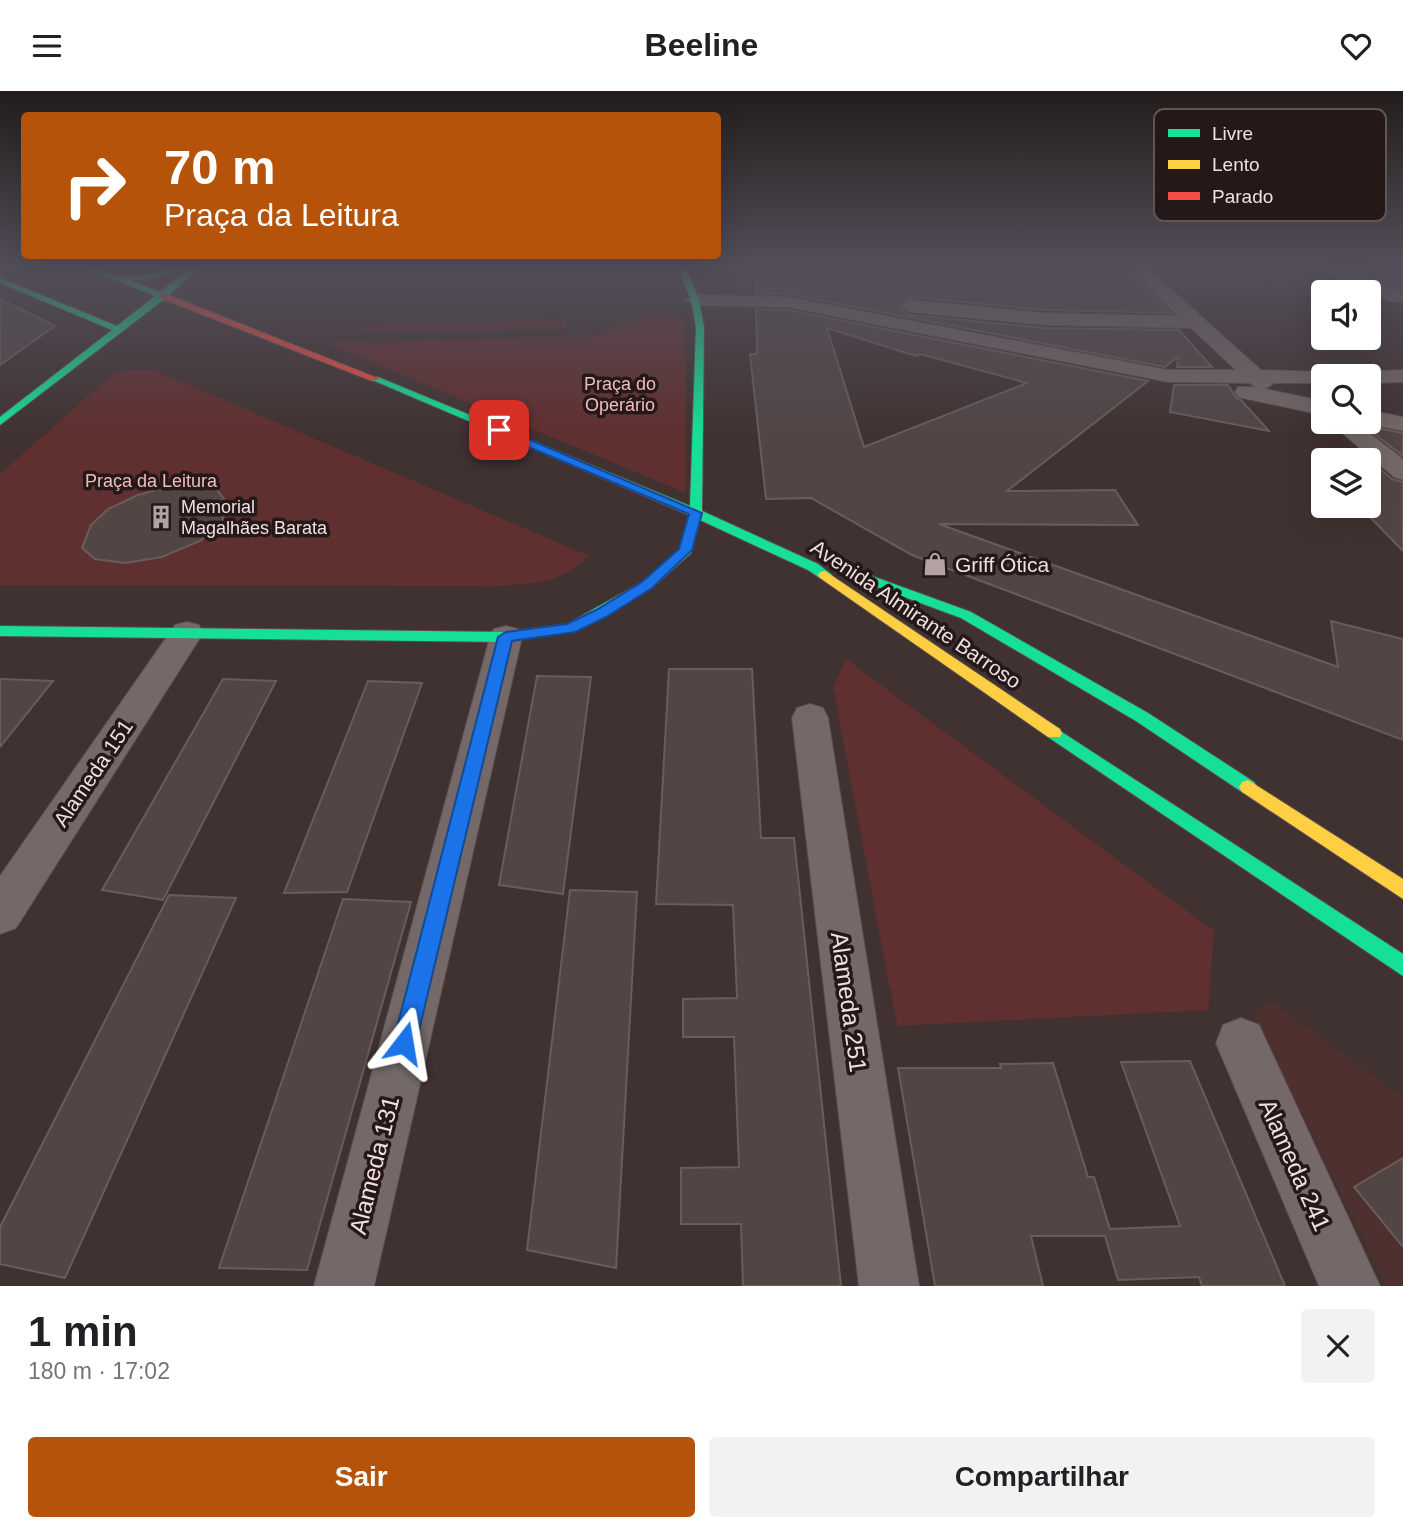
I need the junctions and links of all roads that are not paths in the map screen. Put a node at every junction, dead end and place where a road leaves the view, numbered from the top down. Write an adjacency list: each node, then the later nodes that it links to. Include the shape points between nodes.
1 (103, 324): 7 (main road)
2 (128, 324): 7 (main road)
3 (234, 324): 20 (main road, Avenida Almirante Barroso)
4 (697, 324): 20 (main road, via 701,343)
5 (927, 324): 8 (street)
6 (1198, 324): 10 (street)
7 (119, 330): 16 (main road)
8 (1168, 376): 10 (street); 13 (street)
9 (1403, 376): 12 (street)
10 (1258, 377): 11 (street); 13 (street)
11 (1311, 377)
12 (1381, 377)
13 (1281, 400): 14 (street)
14 (1311, 406)
15 (1381, 420): 17 (street)
16 (0, 422)
17 (1403, 424)
18 (1356, 434): 19 (street)
19 (1403, 472)
20 (696, 513): 21 (main road, Avenida Almirante Barroso); 24 (main road, via 685,550 647,585 570,628)
21 (813, 566): 26 (main road, via 845,569 966,615 1142,717); 28 (main road, Avenida Almirante Barroso, via 1143,794)
22 (0, 631): 23 (main road)
23 (187, 633): 24 (main road); 27 (street, Alameda 151)
24 (506, 637): 30 (street, Alameda 131)
25 (810, 718): 31 (street, Alameda 251)
26 (1403, 890)
27 (0, 913)
28 (1403, 966)
29 (1241, 1043): 32 (street, Alameda 241)
30 (344, 1286)
31 (889, 1286)
32 (1350, 1286)

